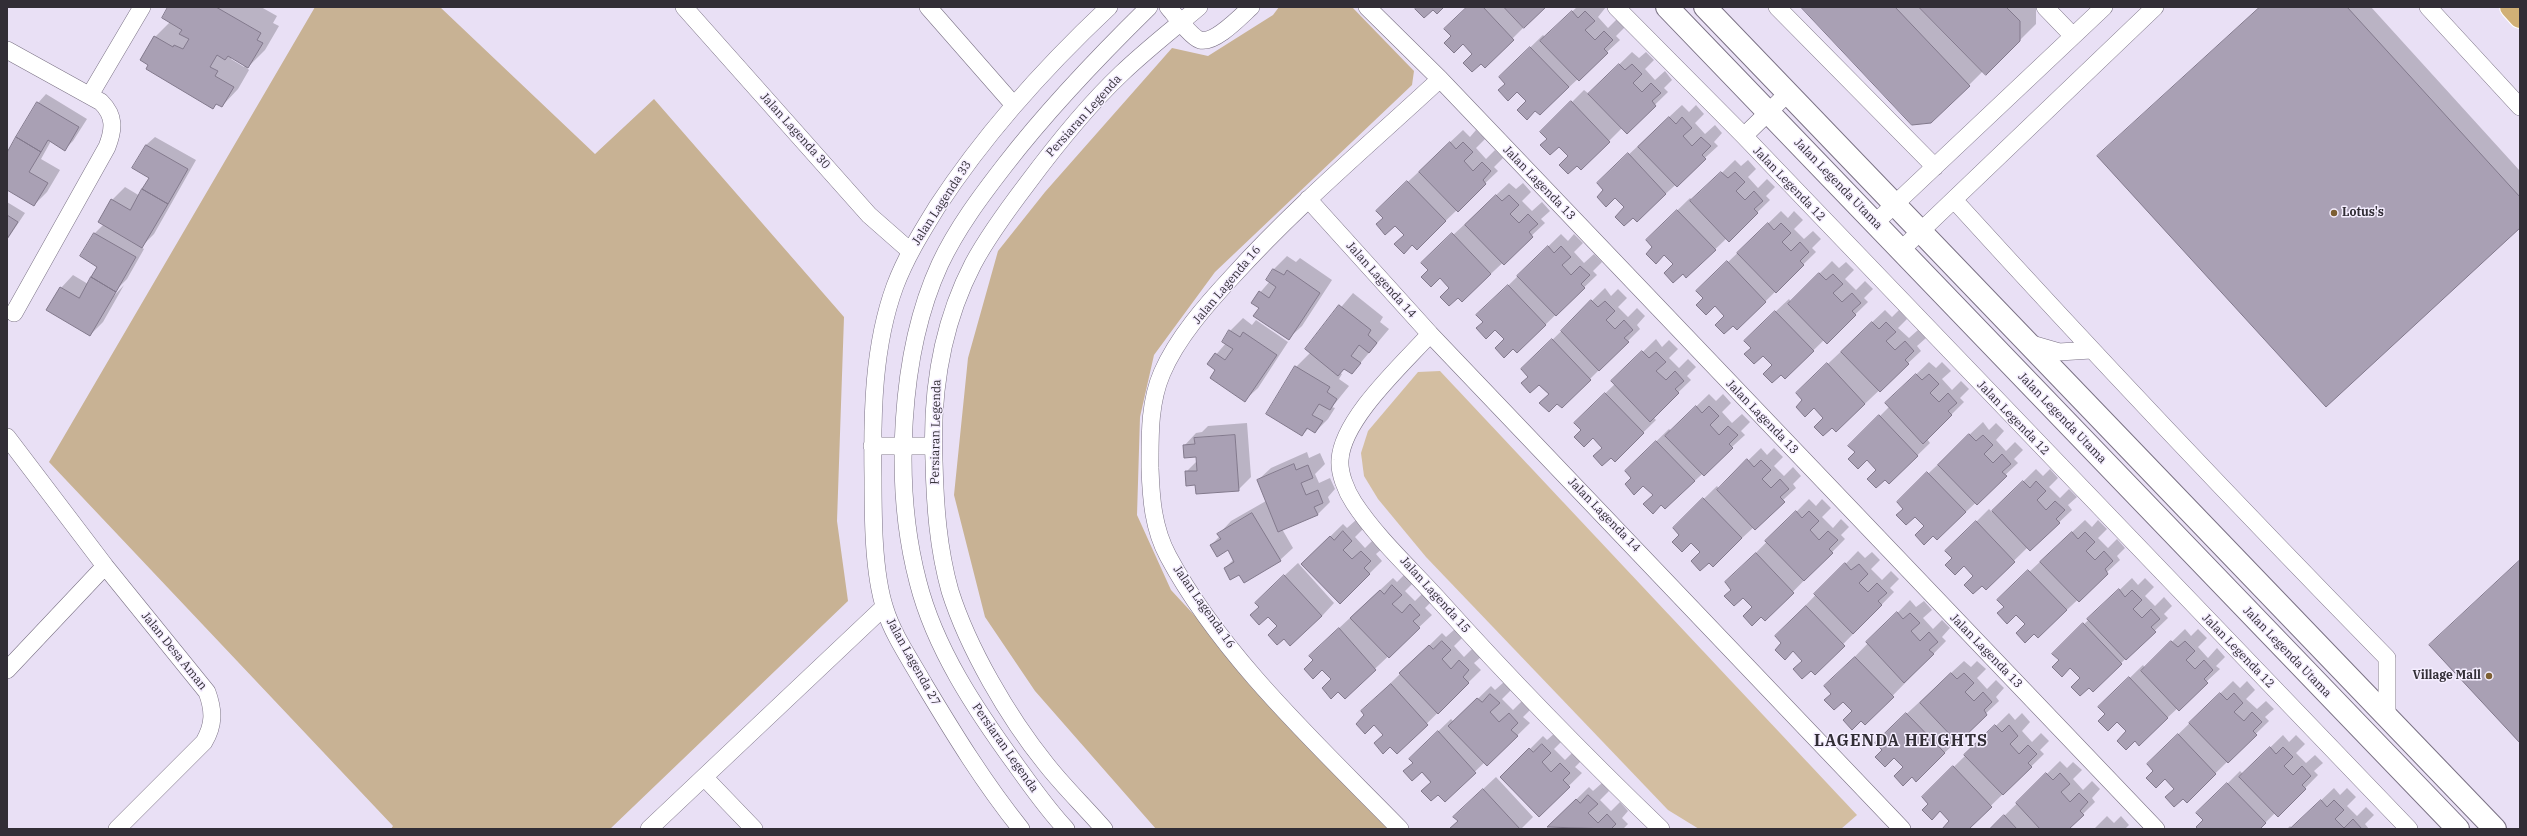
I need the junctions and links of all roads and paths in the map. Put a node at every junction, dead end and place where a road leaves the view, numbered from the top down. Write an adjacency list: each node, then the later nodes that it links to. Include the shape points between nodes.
1 (142, 7): 25 (street)
2 (684, 7): 37 (street, Jalan Lagenda 30, via 869,215)
3 (928, 7): 26 (street)
4 (1109, 7): 26 (street, Jalan Lagenda 33, via 1056,56)
5 (1149, 7): 43 (street, Persiaran Legenda, via 1091,63 1033,129 980,198 956,235 940,265 914,338 908,377)
6 (1168, 7): 20 (street)
7 (1199, 7): 20 (street, Persiaran Legenda)
8 (1251, 7): 20 (street, via 1217,36 1208,40 1200,40)
9 (1366, 7): 23 (street, Jalan Lagenda 13)
10 (1616, 7): 29 (street, Jalan Legenda 12)
11 (1667, 7): 28 (street, Jalan Legenda Utama)
12 (1705, 7): 24 (street)
13 (1777, 7): 30 (street)
14 (2045, 7): 21 (street)
15 (2104, 7): 21 (street)
16 (2155, 7): 32 (street)
17 (2428, 7): 27 (street)
18 (2510, 7): 19 (main road)
19 (2520, 17)
20 (1181, 22): 45 (street, Persiaran Legenda, via 1120,74 1064,134 1003,215 973,265 946,330 938,366)
21 (2073, 36): 30 (street)
22 (7, 50): 25 (street)
23 (1440, 79): 31 (street, Jalan Lagenda 16); 60 (street, Jalan Lagenda 13)
24 (1788, 93): 28 (street); 33 (street)
25 (90, 95): 38 (street, via 110,111 113,123 111,137)
26 (1013, 104): 37 (street, Jalan Lagenda 33, via 957,177)
27 (2520, 107)
28 (1768, 112): 29 (street); 34 (street, Jalan Legenda Utama)
29 (1744, 136): 61 (street, Jalan Legenda 12)
30 (1935, 167): 33 (street)
31 (1308, 200): 39 (street, Jalan Lagenda 14); 57 (street, Jalan Lagenda 16, via 1264,240 1212,299 1179,344 1162,374 1152,405 1151,500 1157,529 1167,555 1209,620 1263,686)
32 (1955, 201): 35 (street); 41 (street)
33 (1895, 204): 34 (street); 35 (street)
34 (1875, 223): 36 (street, Jalan Legenda Utama)
35 (1921, 231): 36 (street); 40 (street)
36 (1901, 250): 62 (street, Jalan Legenda Utama)
37 (910, 251): 44 (street, Jalan Lagenda 33, via 894,288 878,356)
38 (14, 313)
39 (1430, 334): 58 (street, Jalan Lagenda 15, via 1381,388 1345,436 1340,460 1343,480 1353,502 1377,532 1548,717); 59 (street, Jalan Lagenda 14)
40 (2028, 343): 41 (street, via 2059,352); 49 (street)
41 (2091, 350): 49 (street, via 2387,658)
42 (7, 437): 46 (street, Jalan Desa Aman)
43 (904, 445): 44 (street); 45 (street); 55 (street, Persiaran Legenda, via 908,524 918,582 935,630 952,666 988,726 1052,814)
44 (872, 446): 47 (street, Jalan Lagenda 27, via 874,535)
45 (933, 446): 56 (street, Persiaran Legenda, via 940,546 950,590 962,623 989,676 1045,763)
46 (105, 566): 48 (street); 51 (street, Jalan Desa Aman, via 207,692 212,713 211,729 204,742)
47 (884, 607): 50 (street); 54 (street, Jalan Lagenda 27, via 896,635 956,737 991,792)
48 (7, 670)
49 (2387, 714): 63 (street)
50 (704, 777): 52 (street); 53 (street)
51 (117, 829)
52 (649, 829)
53 (754, 829)
54 (1020, 829)
55 (1066, 829)
56 (1104, 829)
57 (1400, 829)
58 (1661, 829)
59 (1902, 829)
60 (2156, 829)
61 (2409, 829)
62 (2458, 829)
63 (2495, 829)

